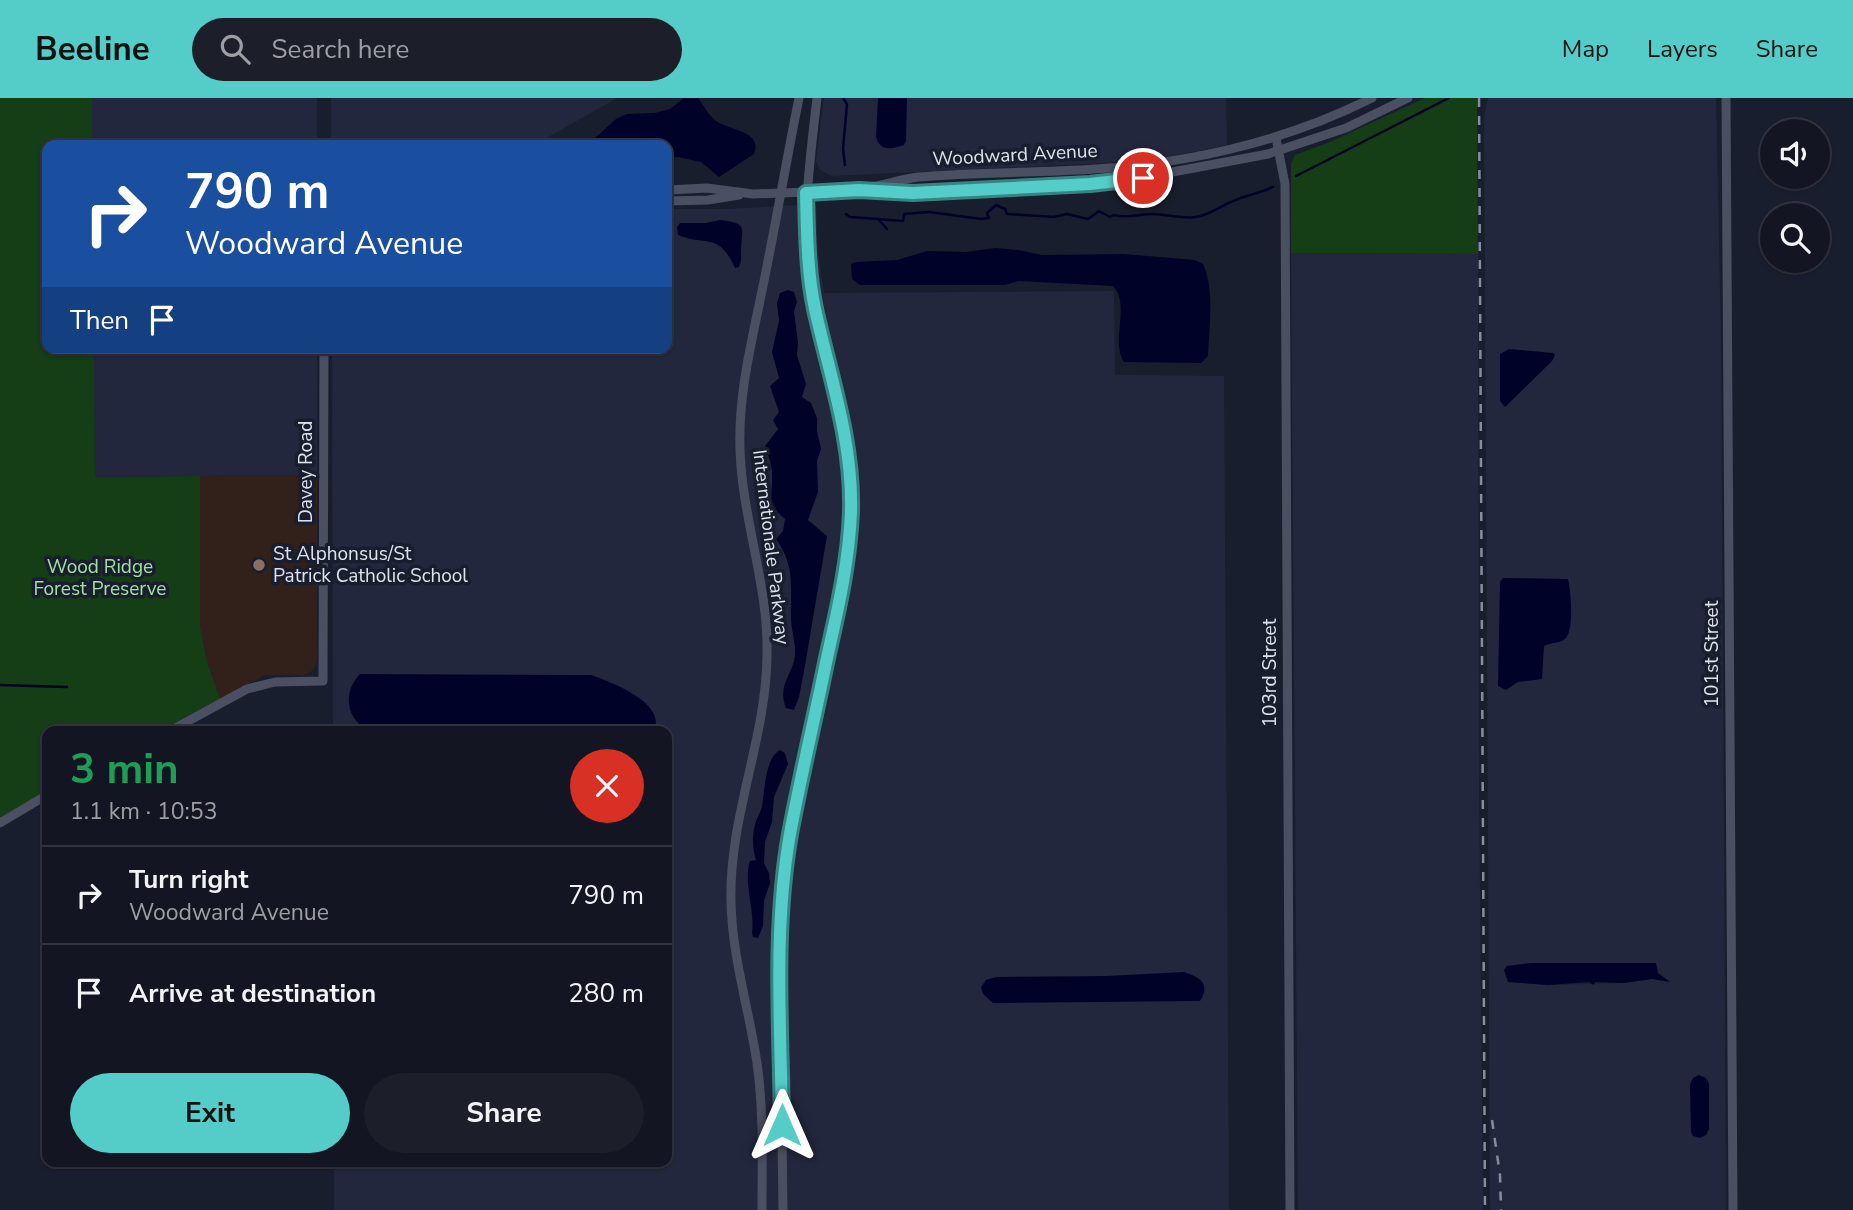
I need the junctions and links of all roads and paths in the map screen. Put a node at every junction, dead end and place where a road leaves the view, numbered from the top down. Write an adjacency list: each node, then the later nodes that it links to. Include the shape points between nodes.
1 (799, 98): 12 (street, Internationale Parkway)
2 (817, 98): 10 (street)
3 (1373, 98): 6 (street, Woodward Avenue)
4 (1408, 98): 7 (street, Woodward Avenue, via 1346,128)
5 (1726, 98): 21 (street, 101st Street)
6 (1276, 138): 7 (street, 103rd Street); 9 (street, Woodward Avenue, via 1186,159 1098,169 916,177)
7 (1279, 151): 9 (street, Woodward Avenue, via 1125,181 913,193); 20 (street, 103rd Street, via 1285,184)
8 (672, 190): 11 (street, via 707,188)
9 (859, 190): 10 (street, Woodward Avenue)
10 (806, 193): 12 (street, Woodward Avenue); 19 (street, via 810,285 842,413 851,496 844,583 783,889)
11 (748, 194): 12 (street, Woodward Avenue); 13 (street)
12 (782, 194): 18 (street, Internationale Parkway, via 741,401 741,475 764,600 767,656 759,732 737,819 731,885 736,964 761,1099)
13 (672, 201)
14 (324, 354): 15 (street, Davey Road, via 323,681 275,682 247,689)
15 (179, 726)
16 (42, 798): 17 (street)
17 (0, 823)
18 (762, 1210)
19 (783, 1210)
20 (1290, 1210)
21 (1732, 1210)

